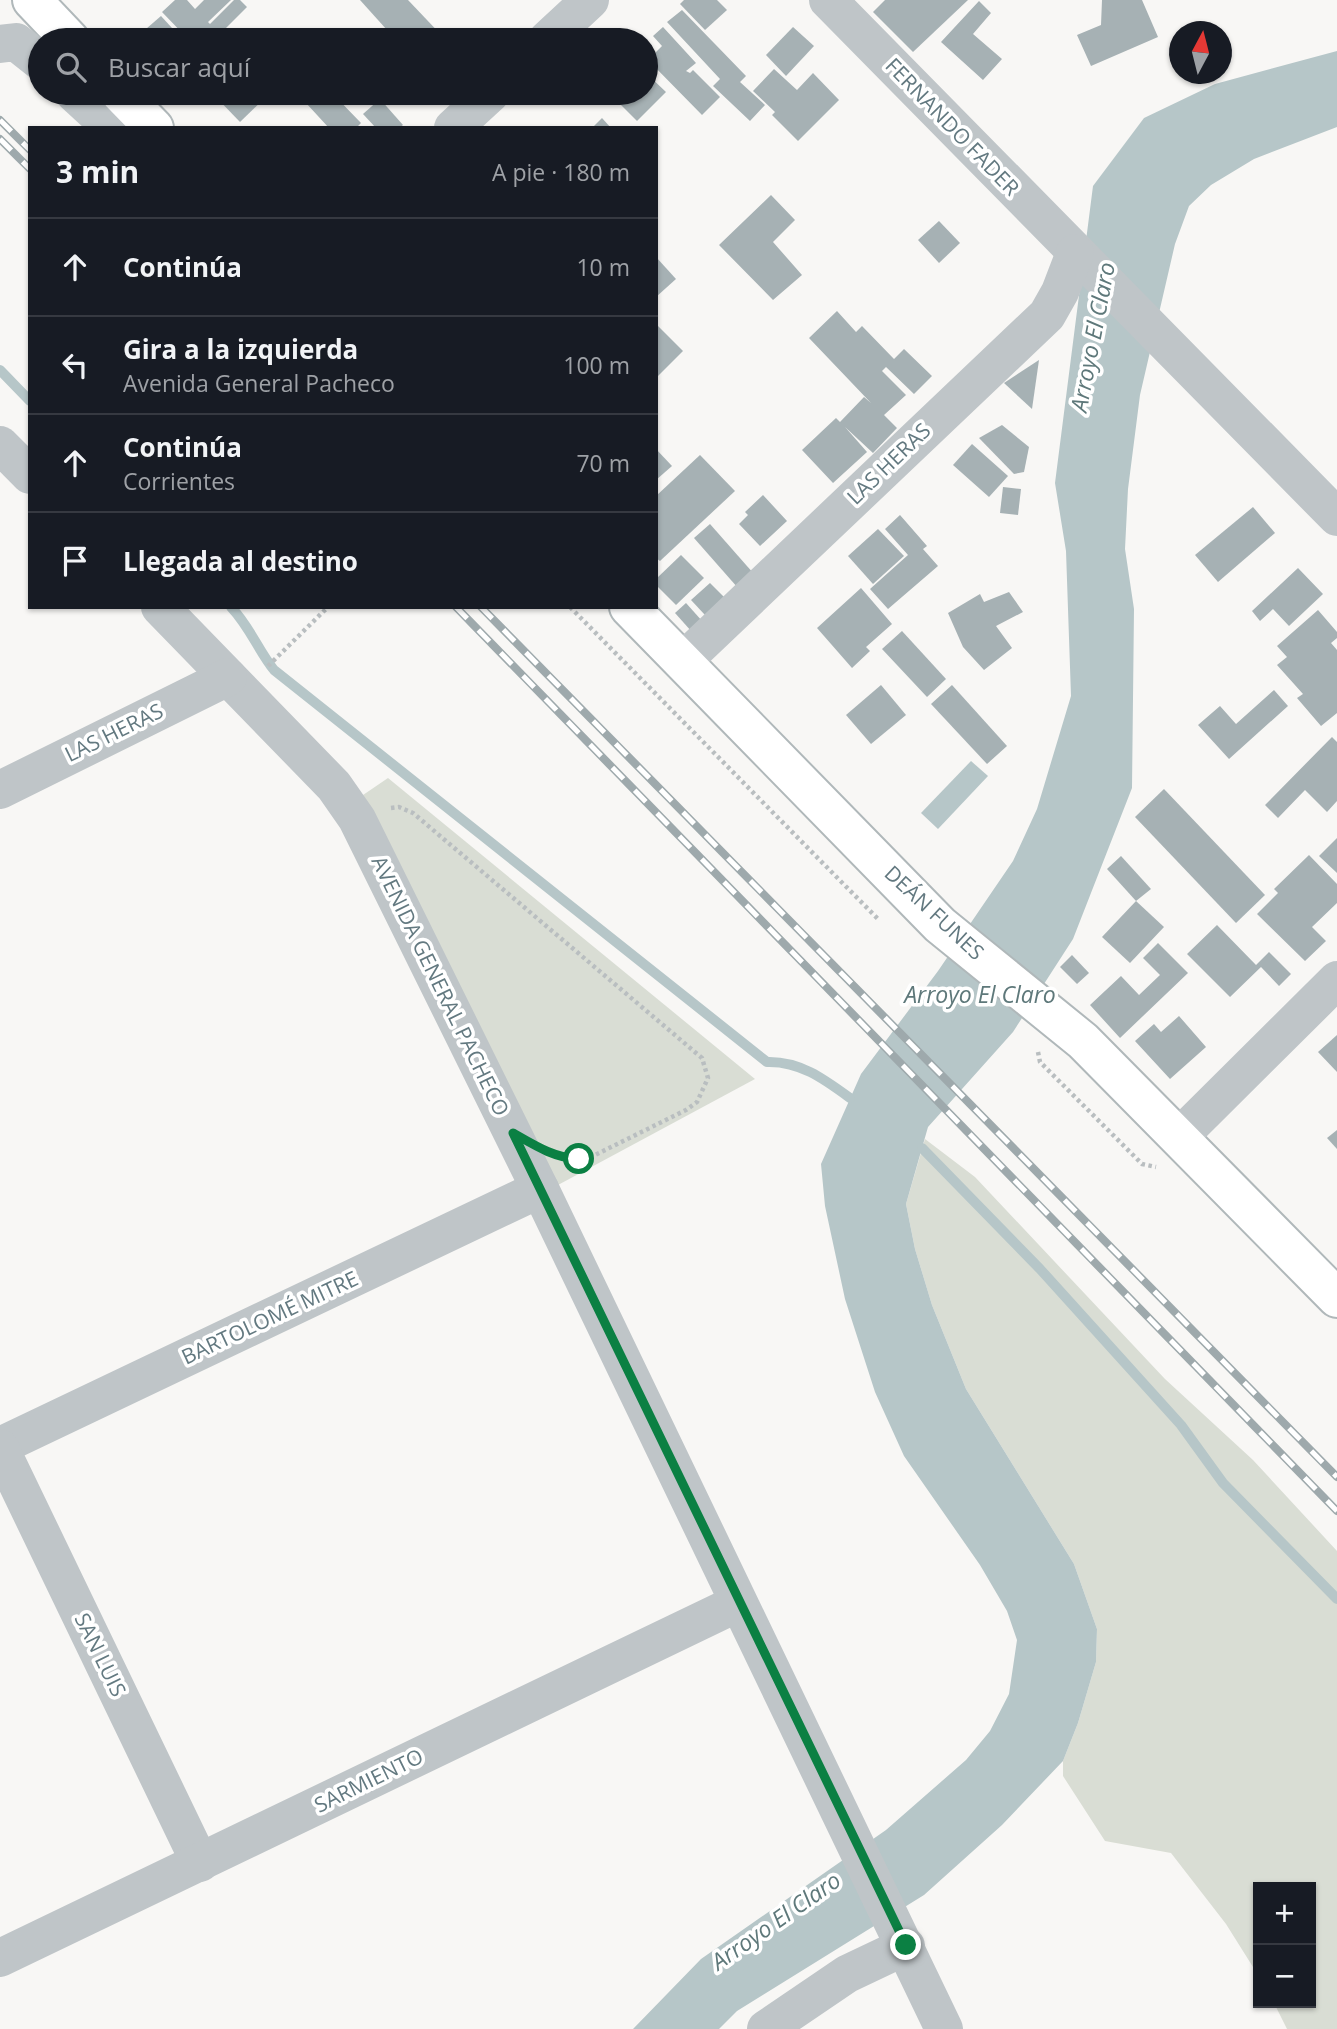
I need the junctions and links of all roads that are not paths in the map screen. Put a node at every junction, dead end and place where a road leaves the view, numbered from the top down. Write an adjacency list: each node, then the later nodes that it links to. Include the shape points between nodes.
1 (32, 0): 4 (main road)
2 (590, 0): 5 (street)
3 (828, 0): 14 (street, FERNANDO FADER)
4 (59, 28)
5 (560, 28)
6 (0, 44): 7 (street, via 16,42)
7 (28, 52)
8 (87, 105): 11 (street)
9 (132, 105): 12 (main road)
10 (478, 105): 13 (street)
11 (110, 126)
12 (152, 126)
13 (455, 126)
14 (1075, 253): 17 (street, FERNANDO FADER); 20 (street, LAS HERAS, via 1047,315)
15 (0, 444): 16 (street)
16 (28, 473)
17 (1337, 517)
18 (162, 609): 21 (street, AVENIDA GENERAL PACHECO)
19 (631, 609): 20 (main road, DEÁN FUNES)
20 (683, 660): 24 (main road, DEÁN FUNES, via 940,925 1052,1015)
21 (235, 684): 22 (street, LAS HERAS); 25 (street, AVENIDA GENERAL PACHECO, via 334,786 357,819)
22 (0, 790)
23 (1337, 979): 24 (street)
24 (1179, 1137): 26 (main road, DEÁN FUNES)
25 (540, 1189): 27 (street, BARTOLOMÉ MITRE); 28 (street, AVENIDA GENERAL PACHECO)
26 (1337, 1298)
27 (0, 1447): 29 (street, SAN LUIS)
28 (738, 1603): 29 (street, SARMIENTO); 30 (street, AVENIDA GENERAL PACHECO)
29 (200, 1863): 31 (street, SARMIENTO)
30 (901, 1937): 32 (street); 33 (street, AVENIDA GENERAL PACHECO)
31 (0, 1958)
32 (766, 2029)
33 (944, 2029)

